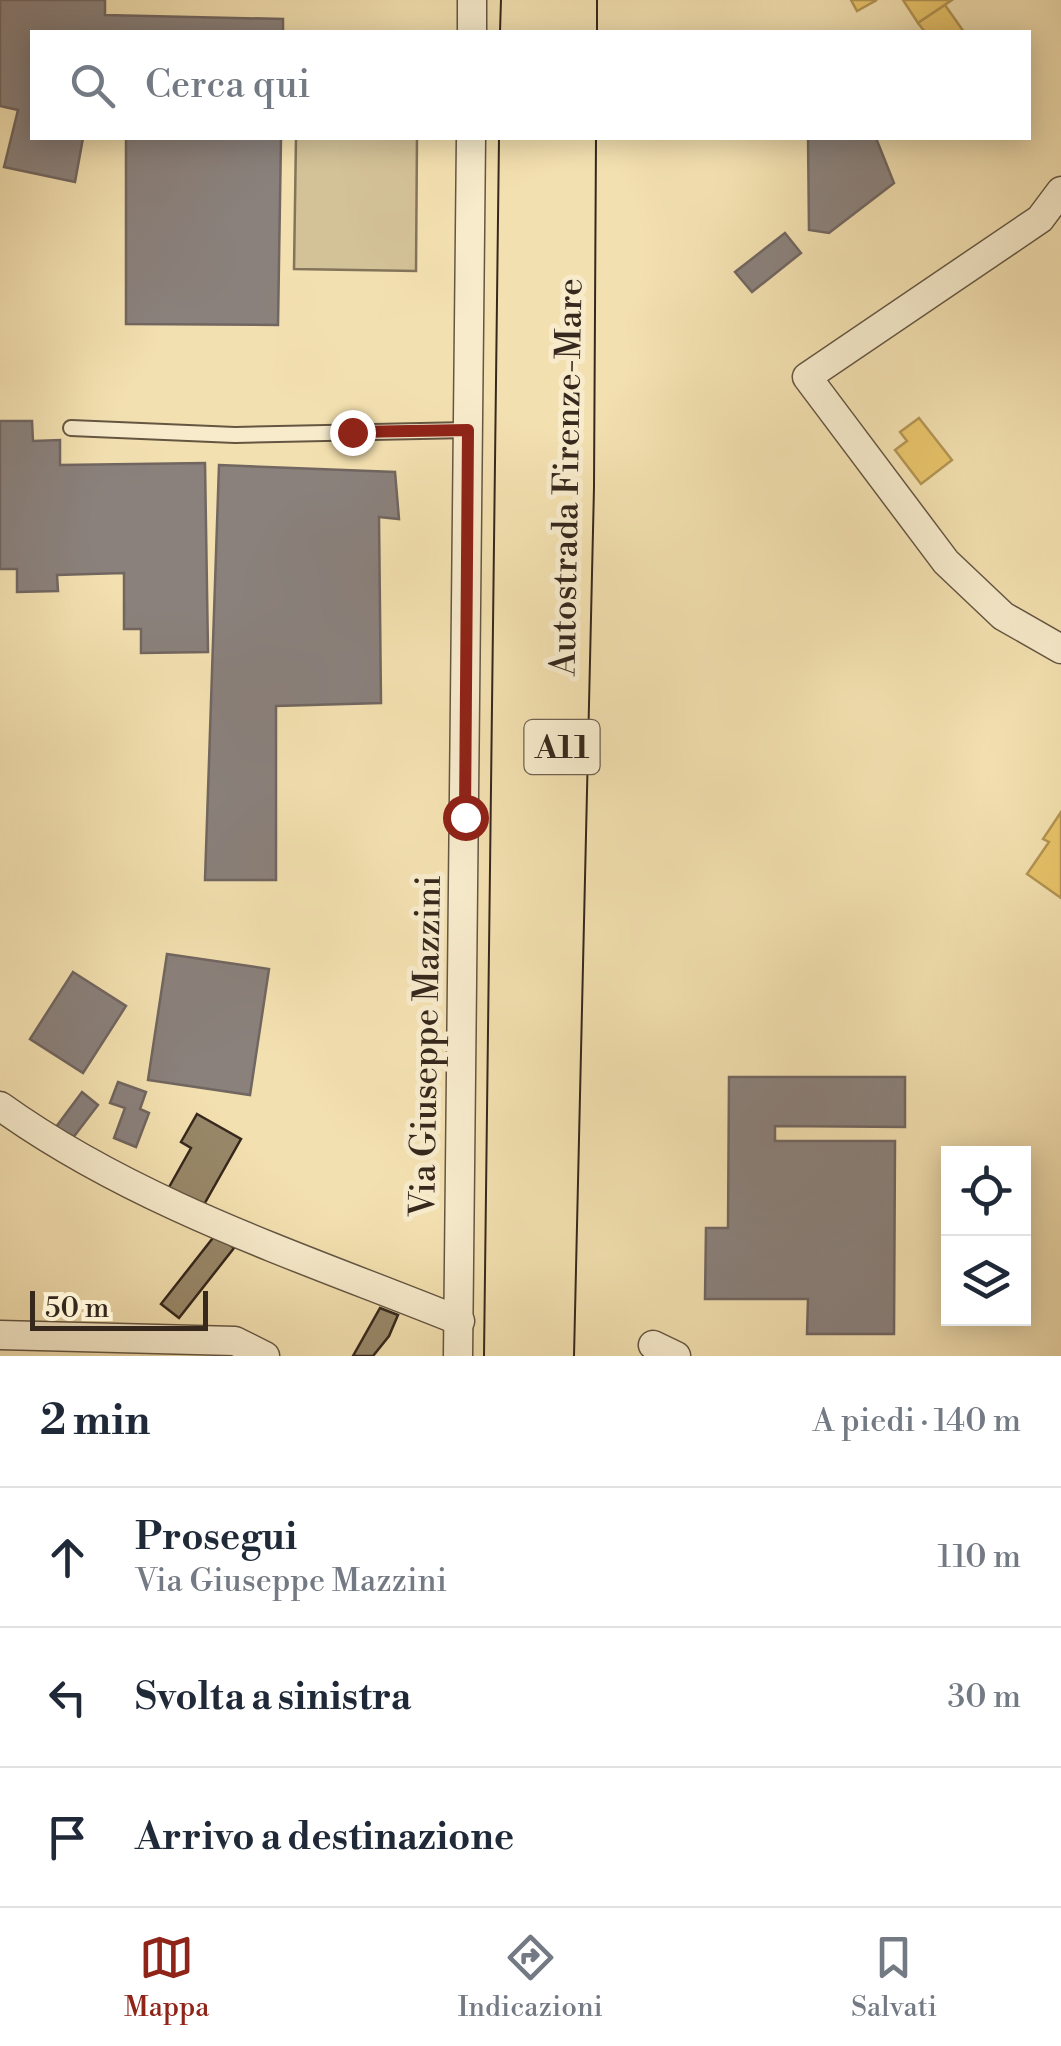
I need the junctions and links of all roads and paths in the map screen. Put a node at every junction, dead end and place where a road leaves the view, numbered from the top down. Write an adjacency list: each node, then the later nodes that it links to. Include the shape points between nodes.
1 (472, 0): 4 (street)
2 (526, 0): 5 (highway)
3 (571, 0): 6 (highway)
4 (472, 30)
5 (526, 30)
6 (570, 30)
7 (471, 140): 12 (street, Via Giuseppe Mazzini)
8 (525, 140): 19 (highway, Autostrada Firenze-Mare / A11)
9 (570, 140): 20 (highway, Autostrada Firenze-Mare / A11)
10 (1061, 192): 13 (street, via 1040,218 806,377 946,562 1003,616)
11 (71, 428): 12 (lane, via 236,435)
12 (468, 430): 15 (street, Via Giuseppe Mazzini)
13 (1061, 648)
14 (0, 1106): 15 (street, via 59,1147 170,1204)
15 (460, 1322): 18 (street, Via Giuseppe Mazzini)
16 (0, 1335): 17 (street, via 235,1341)
17 (265, 1356)
18 (458, 1356)
19 (510, 1356)
20 (548, 1356)

